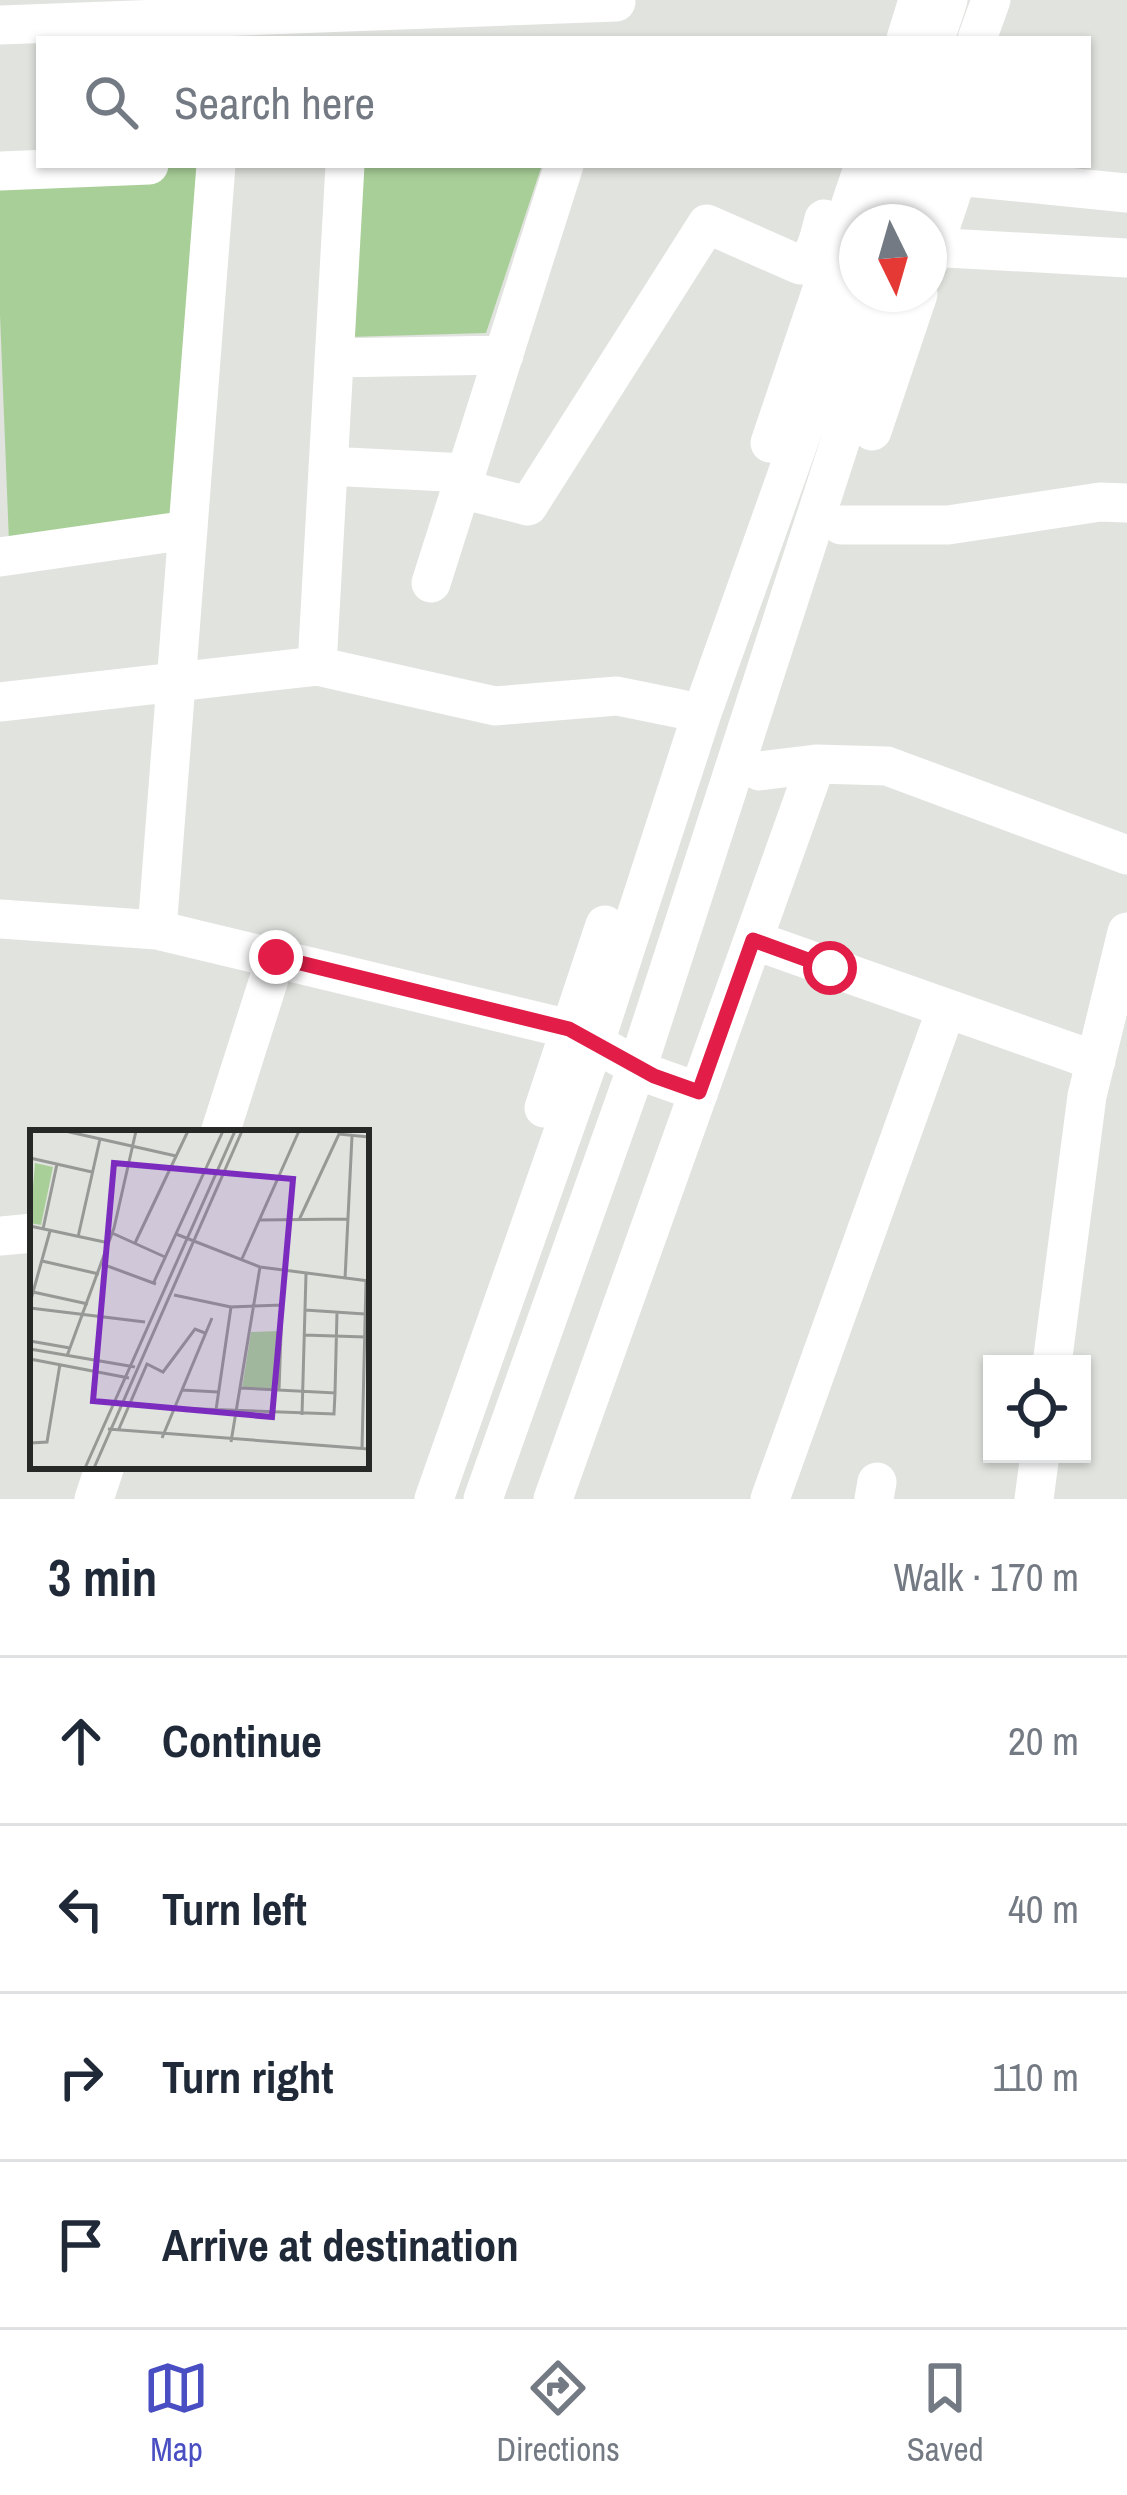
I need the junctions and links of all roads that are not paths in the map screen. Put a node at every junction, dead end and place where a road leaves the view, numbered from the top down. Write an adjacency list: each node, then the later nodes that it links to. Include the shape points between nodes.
1 (898, 0): 10 (street)
2 (918, 0): 11 (street)
3 (948, 0): 12 (street)
4 (991, 0): 13 (street)
5 (1016, 0): 14 (street)
6 (612, 14): 9 (street)
7 (228, 18): 8 (street); 9 (street)
8 (0, 25)
9 (353, 25)
10 (887, 36)
11 (907, 36)
12 (936, 36)
13 (978, 36)
14 (1004, 36)
15 (74, 168): 23 (street)
16 (217, 168): 40 (street)
17 (345, 168): 35 (street)
18 (563, 168): 34 (street)
19 (843, 168): 37 (street, via 814,251 800,265 707,224 528,506)
20 (864, 168): 25 (street)
21 (893, 168): 26 (street)
22 (950, 169): 24 (street); 27 (street)
23 (0, 171)
24 (1127, 193)
25 (860, 204)
26 (873, 204)
27 (939, 204)
28 (947, 245): 29 (street)
29 (1127, 258)
30 (839, 281): 46 (street)
31 (845, 312): 64 (street)
32 (882, 312): 65 (street)
33 (912, 312): 39 (street)
34 (503, 355): 35 (street); 37 (street)
35 (334, 358): 36 (street)
36 (328, 466): 37 (street); 43 (street)
37 (463, 481): 42 (street)
38 (1127, 503): 39 (street, via 948,525)
39 (841, 525): 48 (street)
40 (188, 530): 41 (street); 44 (street)
41 (0, 556)
42 (430, 583)
43 (317, 666): 44 (street); 46 (street, via 495,706 617,696)
44 (176, 683): 45 (street); 51 (street)
45 (0, 702)
46 (681, 709): 57 (street)
47 (816, 764): 48 (street); 49 (street, via 887,766); 53 (street)
48 (759, 771): 59 (street)
49 (1127, 855)
50 (0, 919): 51 (street)
51 (157, 930): 54 (street)
52 (1127, 932): 55 (street)
53 (753, 940): 56 (street); 60 (street)
54 (276, 957): 57 (street); 61 (street)
55 (1119, 995): 58 (street)
56 (946, 1010): 58 (street); 73 (street)
57 (569, 1029): 59 (street); 64 (street, via 520,1185)
58 (1096, 1061): 66 (street)
59 (654, 1076): 60 (street); 65 (street, via 588,1279)
60 (699, 1092): 72 (street)
61 (221, 1130)
62 (30, 1233): 63 (street)
63 (0, 1236)
64 (513, 1271): 70 (street)
65 (549, 1314): 71 (street)
66 (1053, 1355)
67 (1039, 1463): 74 (street)
68 (105, 1469): 69 (street)
69 (94, 1499)
70 (434, 1499)
71 (483, 1499)
72 (553, 1499)
73 (770, 1499)
74 (1034, 1499)

